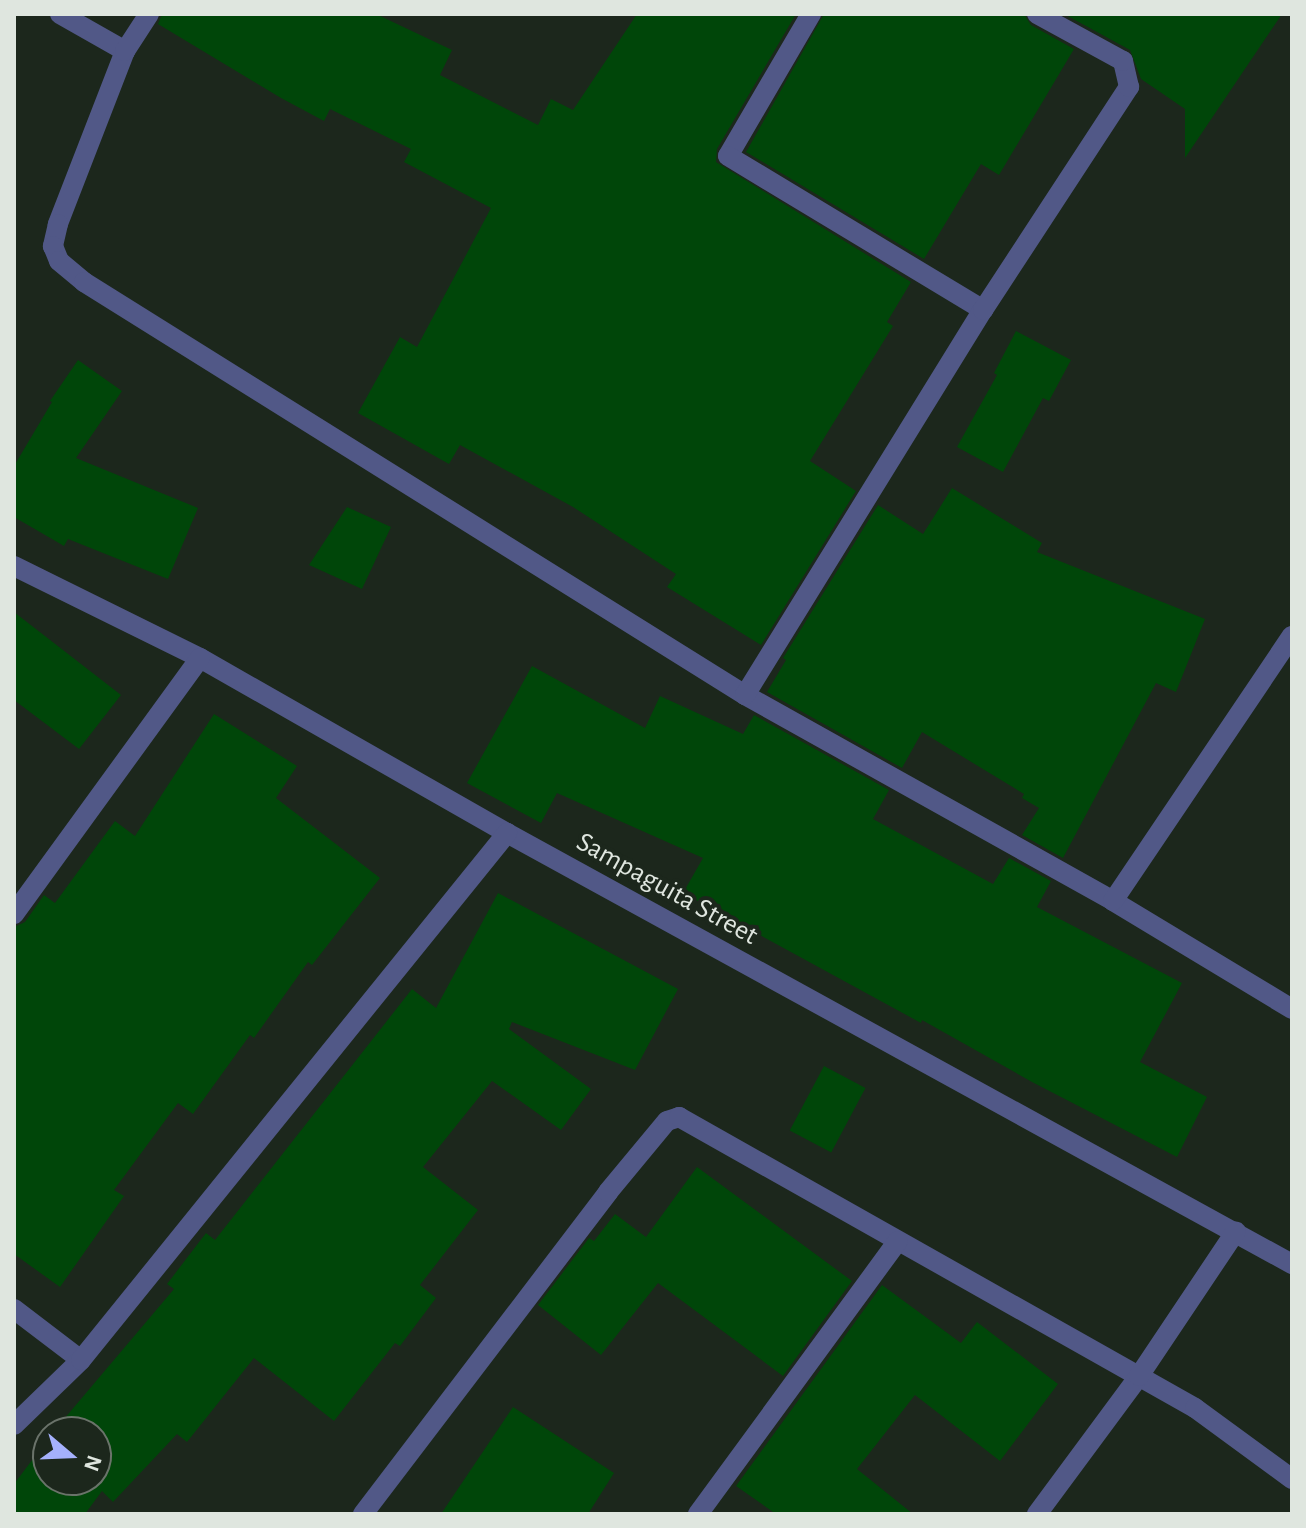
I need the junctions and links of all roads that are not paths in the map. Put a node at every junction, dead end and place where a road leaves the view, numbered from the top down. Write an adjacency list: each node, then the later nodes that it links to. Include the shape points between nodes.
1 (60, 14): 5 (street)
2 (149, 14): 5 (street)
3 (811, 14): 6 (street, via 728,156)
4 (1037, 14): 6 (street, via 1123,61 1129,87)
5 (125, 51): 10 (street, via 58,224 53,246 59,261 84,282)
6 (983, 310): 10 (street)
7 (14, 566): 9 (street, Sampaguita Street)
8 (1292, 636): 12 (street)
9 (200, 658): 11 (street, Sampaguita Street); 13 (street)
10 (745, 695): 12 (street)
11 (507, 833): 15 (street, Sampaguita Street); 19 (street)
12 (1113, 901): 14 (street)
13 (14, 914)
14 (1292, 1009)
15 (1236, 1231): 17 (street, Sampaguita Street); 20 (street)
16 (898, 1241): 20 (street); 23 (street, via 674,1117 608,1192); 24 (street)
17 (1292, 1264)
18 (14, 1309): 19 (street)
19 (81, 1360): 21 (street)
20 (1139, 1376): 22 (street, via 1195,1408); 25 (street)
21 (14, 1425)
22 (1292, 1479)
23 (363, 1514)
24 (698, 1514)
25 (1037, 1514)

